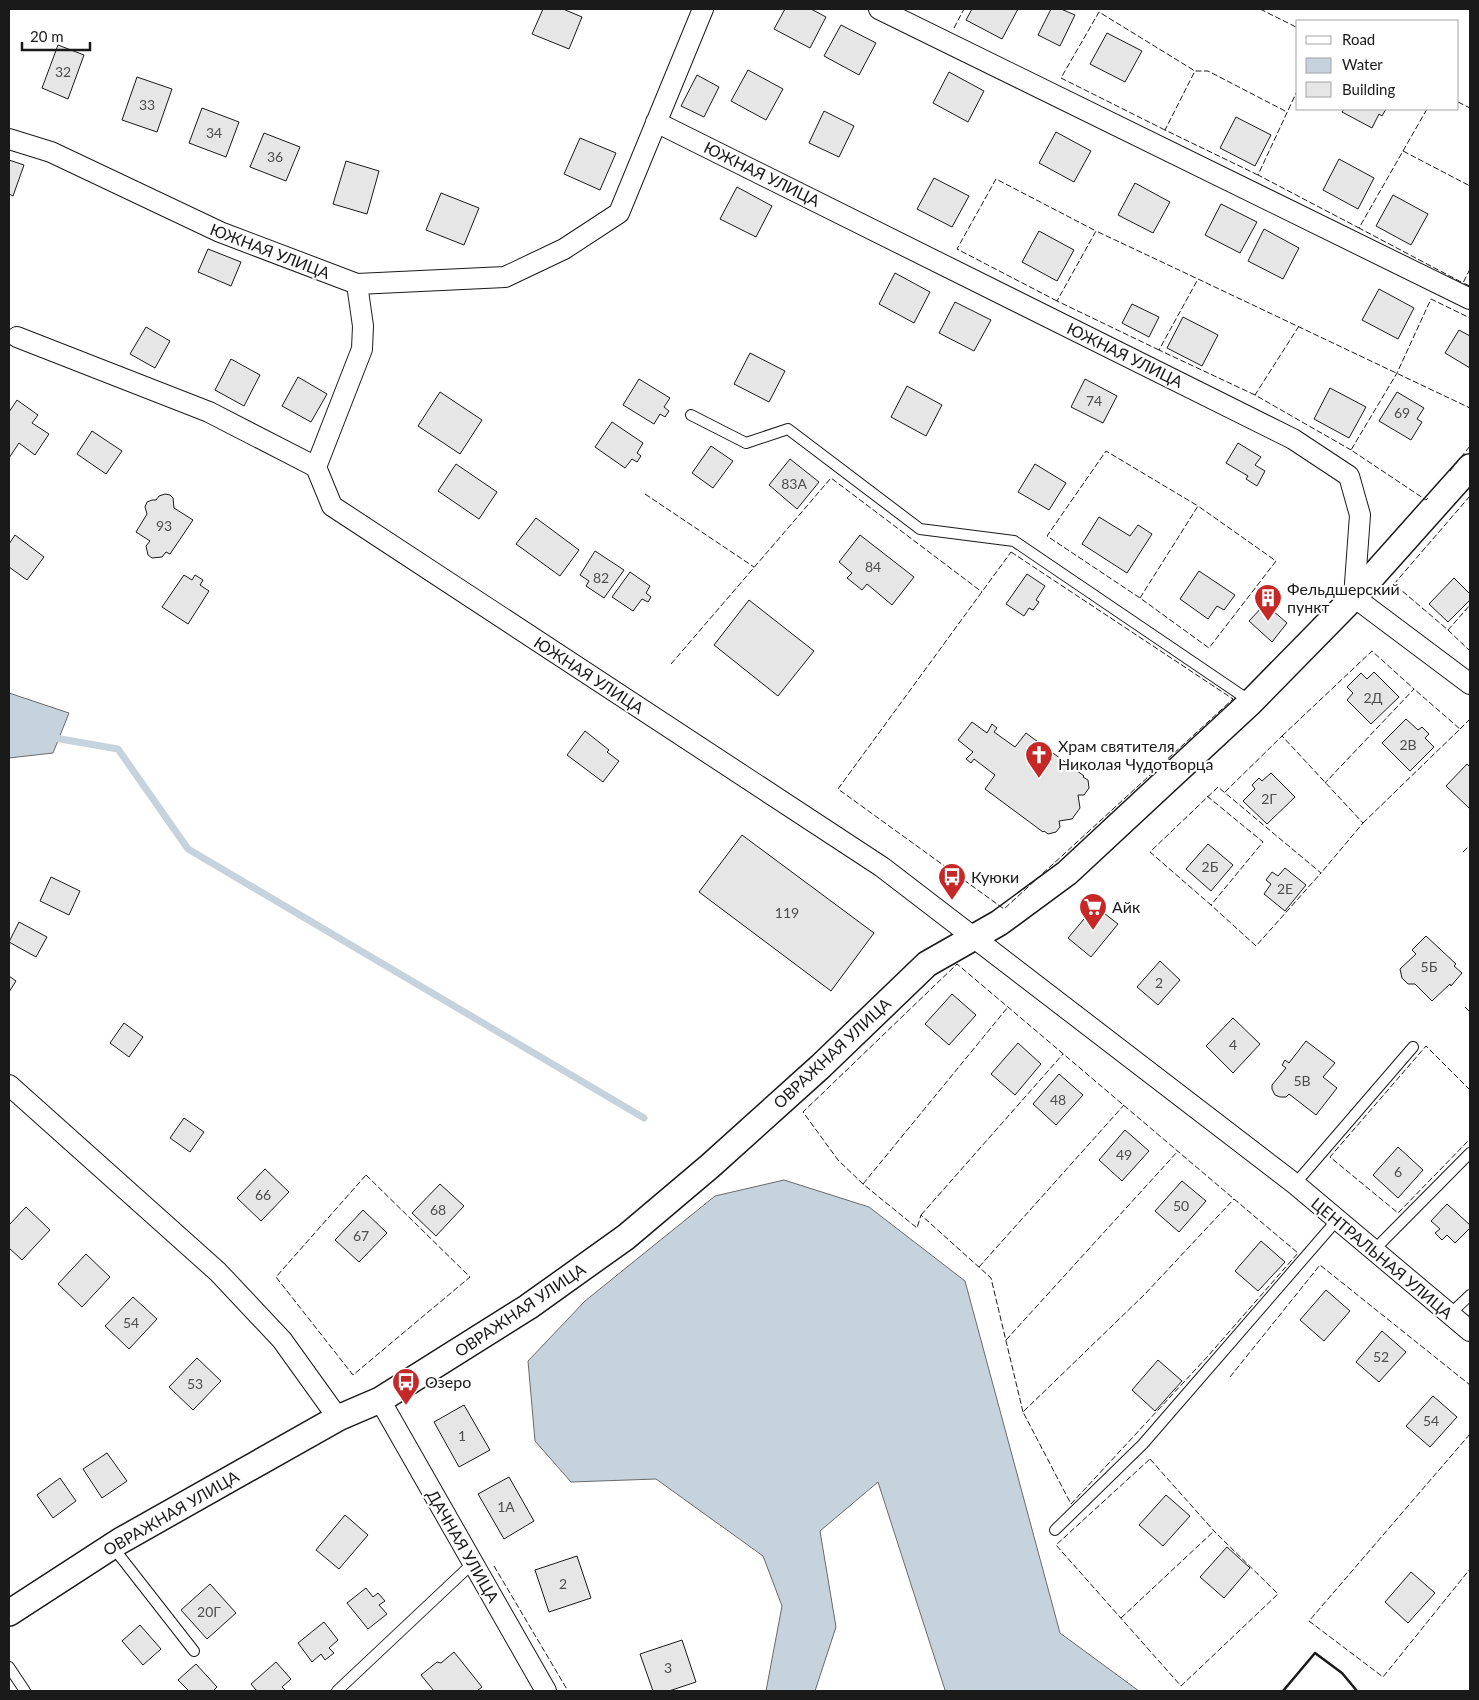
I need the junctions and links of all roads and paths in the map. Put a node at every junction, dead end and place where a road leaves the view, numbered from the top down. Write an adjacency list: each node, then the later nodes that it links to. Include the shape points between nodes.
1 (703, 9): 3 (street)
2 (879, 9): 6 (street)
3 (656, 122): 5 (street, via 618,213 564,249 505,276); 11 (street, ЮЖНАЯ УЛИЦА, via 1293,439 1349,476 1360,515)
4 (9, 139): 5 (street, ЮЖНАЯ УЛИЦА, via 51,152 220,232)
5 (357, 284): 9 (street, via 363,326 362,349)
6 (1470, 299)
7 (17, 337): 9 (street, via 209,412)
8 (691, 415): 13 (lane, via 746,443 788,429 920,529 1014,541)
9 (316, 467): 14 (street, ЮЖНАЯ УЛИЦА, via 332,506 882,867)
10 (1470, 467): 11 (street)
11 (1354, 597): 12 (street); 13 (street)
12 (1470, 684)
13 (1251, 702): 14 (street, ОВРАЖНАЯ УЛИЦА, via 1067,873)
14 (974, 938): 18 (street, ЦЕНТРАЛЬНАЯ УЛИЦА); 24 (street, ОВРАЖНАЯ УЛИЦА, via 927,964 821,1066 626,1238 528,1307)
15 (1413, 1047): 18 (lane)
16 (9, 1085): 25 (street, via 218,1272 282,1340)
17 (1470, 1153): 20 (lane)
18 (1295, 1184): 19 (street, ЦЕНТРАЛЬНАЯ УЛИЦА)
19 (1337, 1220): 20 (street, ЦЕНТРАЛЬНАЯ УЛИЦА); 26 (lane, via 1143,1444)
20 (1374, 1250): 22 (street, ЦЕНТРАЛЬНАЯ УЛИЦА)
21 (1470, 1295): 22 (lane)
22 (1450, 1314): 23 (street, ЦЕНТРАЛЬНАЯ УЛИЦА)
23 (1470, 1331)
24 (380, 1400): 25 (street, ОВРАЖНАЯ УЛИЦА); 28 (street, ДАЧНАЯ УЛИЦА)
25 (338, 1418): 27 (street, ОВРАЖНАЯ УЛИЦА)
26 (1055, 1530)
27 (112, 1546): 29 (street, ОВРАЖНАЯ УЛИЦА); 30 (lane)
28 (473, 1563): 33 (lane); 34 (street, ДАЧНАЯ УЛИЦА)
29 (9, 1612)
30 (194, 1651)
31 (9, 1667): 32 (lane)
32 (25, 1691)
33 (337, 1691)
34 (546, 1691)

